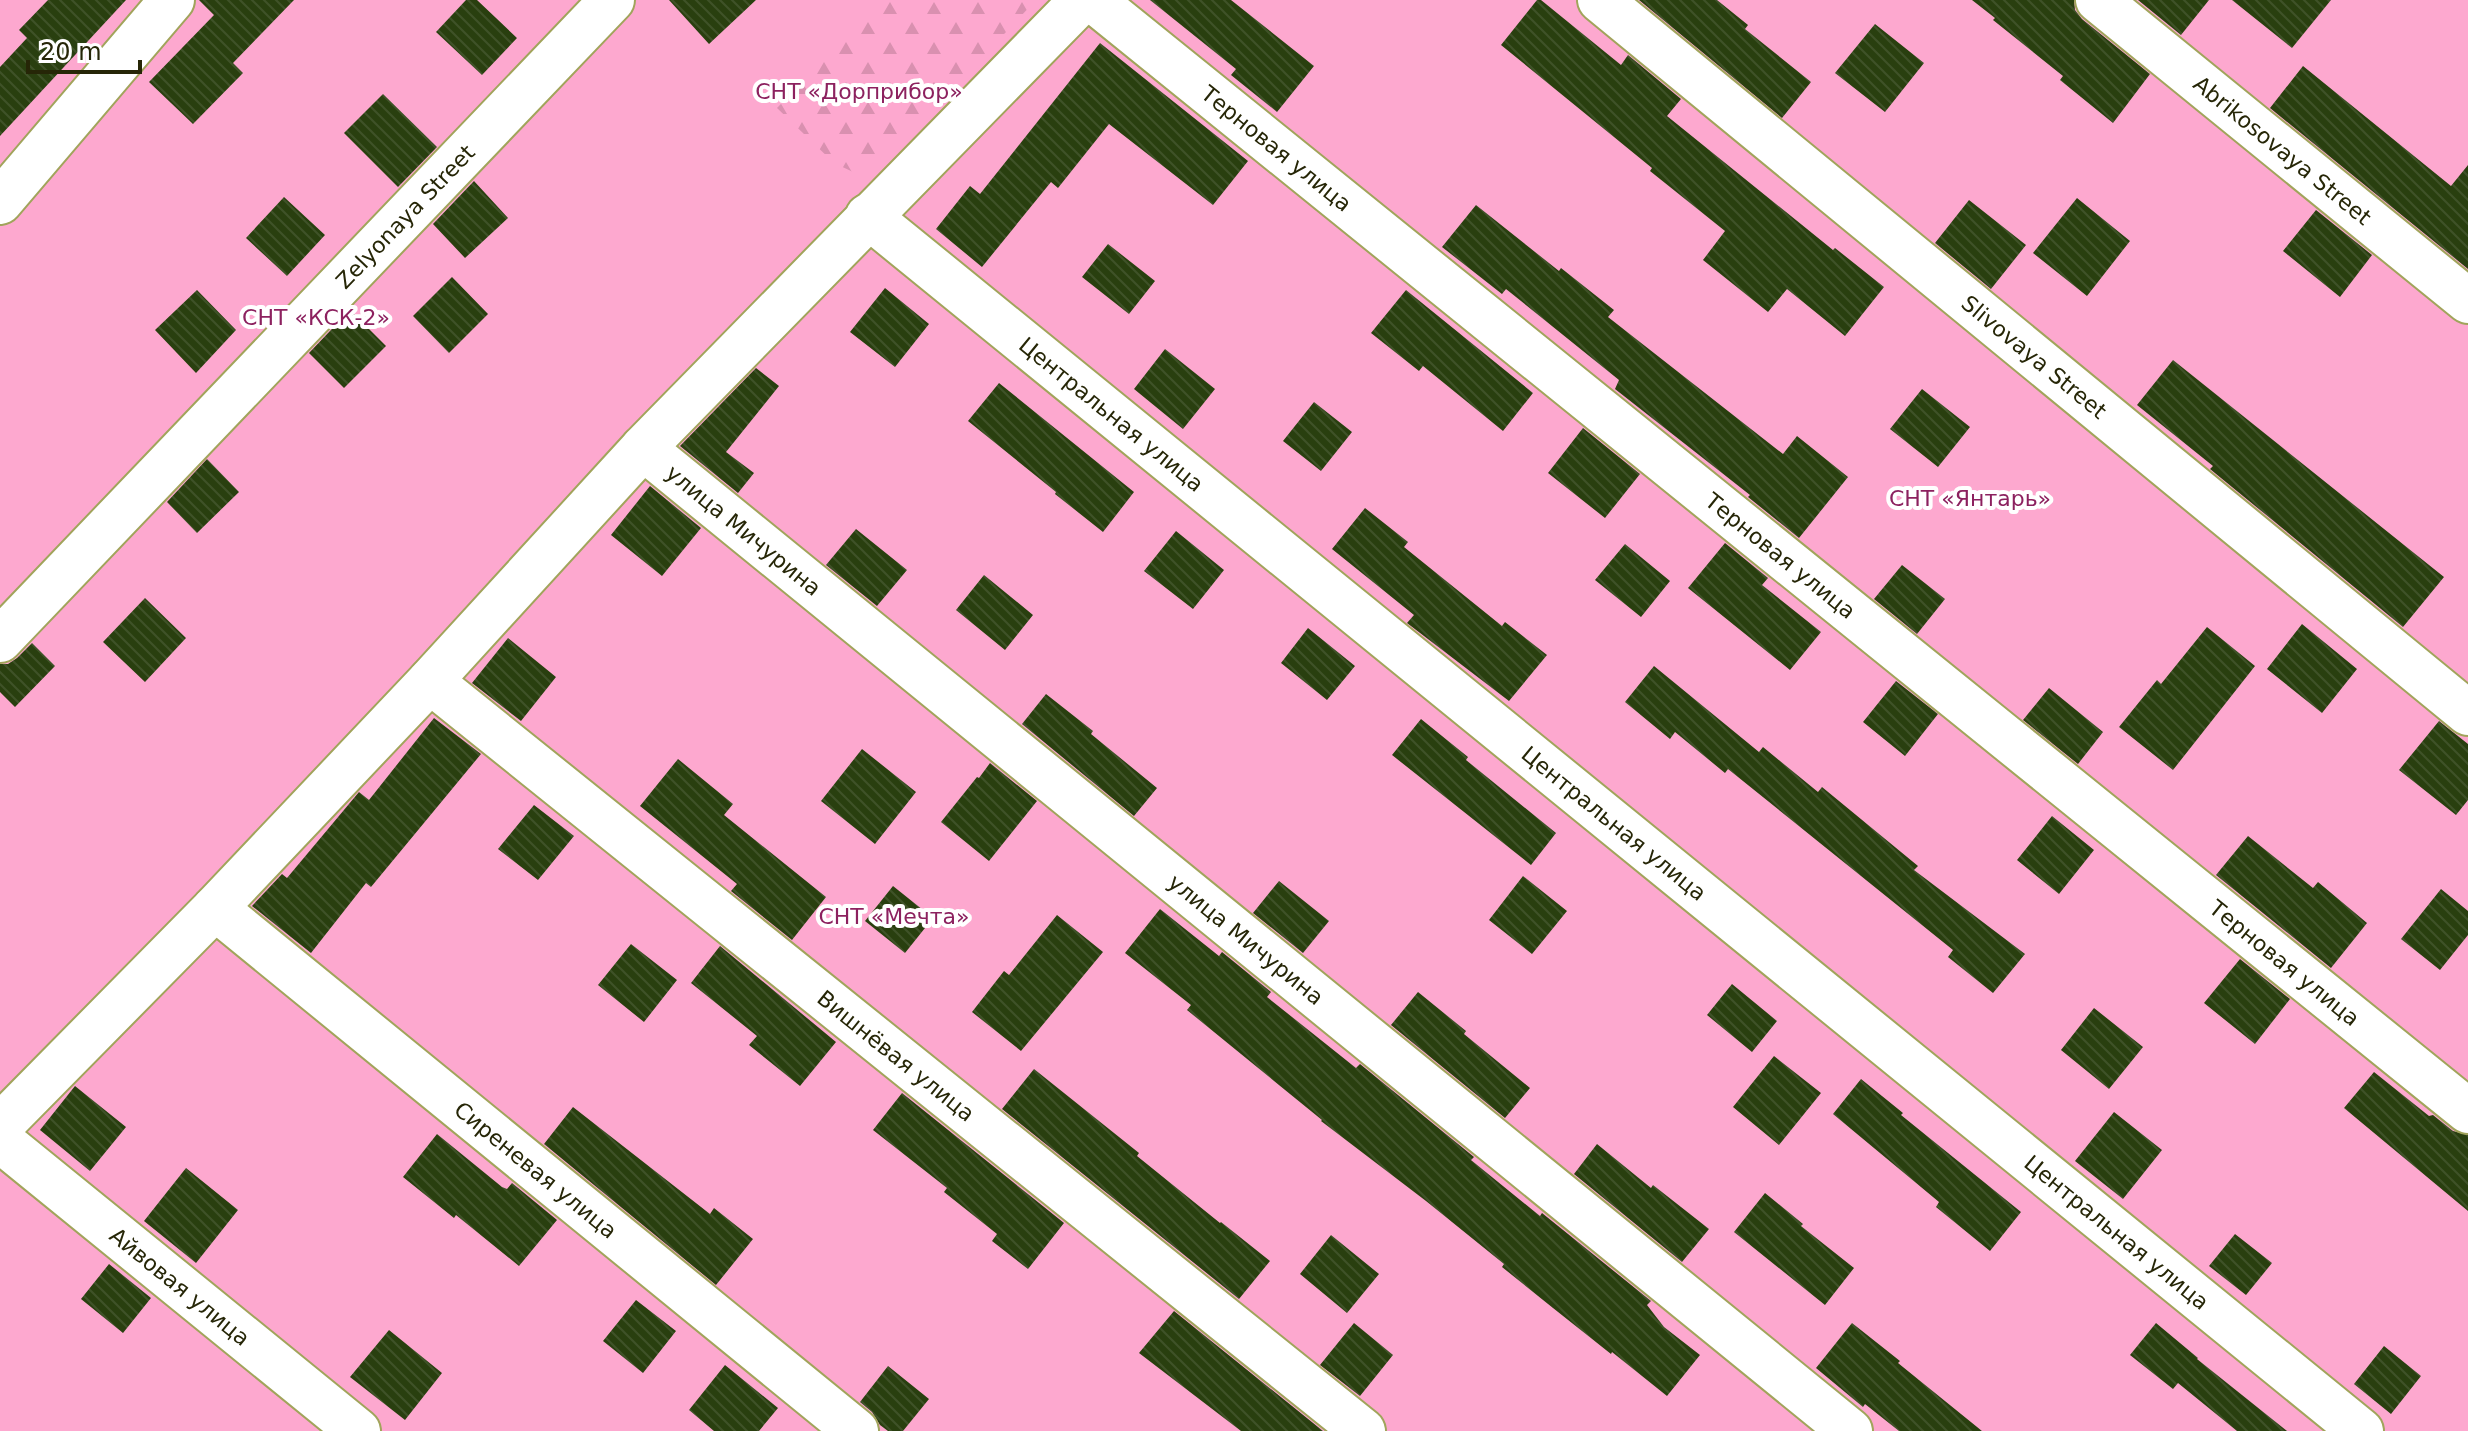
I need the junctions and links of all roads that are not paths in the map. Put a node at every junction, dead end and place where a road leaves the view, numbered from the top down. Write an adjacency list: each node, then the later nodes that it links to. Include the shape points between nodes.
1 (172, 0): 7 (street)
2 (1082, 0): 8 (street)
3 (1093, 0): 15 (street, Терновая улица)
4 (1600, 0): 13 (street, Slivovaya Street)
5 (2098, 0): 9 (street, Abrikosovaya Street)
6 (610, 1): 11 (street, Zelyonaya Street)
7 (0, 202)
8 (868, 216): 10 (street); 22 (street, Центральная улица)
9 (2468, 301)
10 (643, 448): 12 (street); 21 (street, улица Мичурина)
11 (0, 640)
12 (430, 681): 14 (street); 20 (street, Вишнёвая улица)
13 (2468, 713)
14 (215, 908): 16 (street); 19 (street, Сиреневая улица)
15 (2468, 1111)
16 (0, 1126)
17 (0, 1140): 18 (street, Айвовая улица)
18 (358, 1431)
19 (856, 1431)
20 (1363, 1431)
21 (1850, 1431)
22 (2361, 1431)

